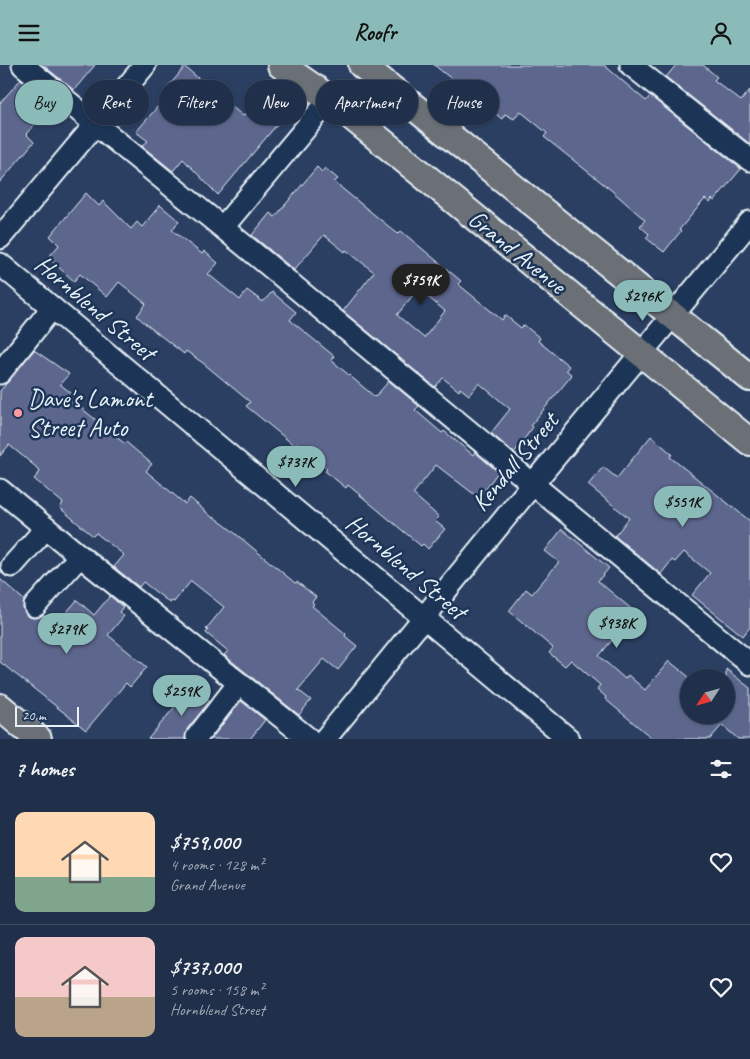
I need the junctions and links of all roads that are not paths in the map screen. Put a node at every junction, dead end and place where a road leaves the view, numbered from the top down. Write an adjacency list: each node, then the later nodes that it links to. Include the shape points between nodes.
1 (23, 65): 8 (street)
2 (145, 65): 6 (street)
3 (281, 65): 7 (main road, Grand Avenue)
4 (362, 65): 19 (main road, Grand Avenue)
5 (631, 65): 13 (street)
6 (132, 80)
7 (316, 89)
8 (83, 114)
9 (316, 116): 15 (street)
10 (94, 125): 16 (street)
11 (96, 125): 15 (street)
12 (361, 125): 20 (main road, Grand Avenue)
13 (750, 160)
14 (750, 222): 19 (street, Kendall Street)
15 (223, 227): 24 (street)
16 (0, 237)
17 (0, 264): 18 (street, Hornblend Street)
18 (52, 308): 21 (street); 30 (street, Hornblend Street)
19 (672, 315): 20 (street, Kendall Street); 22 (main road, Grand Avenue)
20 (642, 352): 23 (main road, Grand Avenue); 24 (street, Kendall Street)
21 (0, 373)
22 (750, 378)
23 (750, 442)
24 (532, 485): 30 (street, Kendall Street); 31 (street)
25 (0, 490): 26 (street)
26 (46, 528): 27 (street); 28 (street)
27 (80, 556): 29 (street); 32 (street)
28 (12, 566)
29 (35, 606)
30 (423, 617): 37 (street, Kendall Street); 38 (street, Hornblend Street)
31 (750, 664)
32 (239, 683): 34 (street); 36 (street)
33 (0, 707): 35 (main road)
34 (196, 737)
35 (38, 739)
36 (309, 739)
37 (325, 739)
38 (569, 739)

